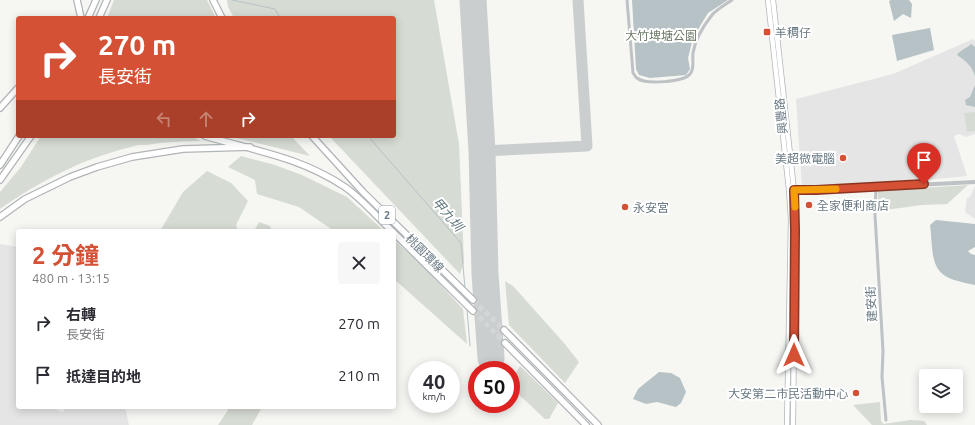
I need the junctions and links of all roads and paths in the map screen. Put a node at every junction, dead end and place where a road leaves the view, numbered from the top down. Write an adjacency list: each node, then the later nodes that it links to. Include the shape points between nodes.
1 (77, 0): 9 (highway)
2 (96, 0): 10 (highway)
3 (107, 0): 11 (highway)
4 (213, 0): 12 (highway)
5 (627, 0): 6 (street, via 634,73 637,79 647,82 679,79 690,75 693,71 693,54 698,37 712,15)
6 (732, 0)
7 (768, 0): 24 (main road, 興豐路)
8 (773, 0): 24 (main road, 興豐路)
9 (81, 16)
10 (89, 16)
11 (100, 16)
12 (221, 16)
13 (16, 90): 14 (highway)
14 (0, 108)
15 (18, 138): 20 (highway)
16 (30, 138): 21 (highway)
17 (213, 138): 19 (highway, 桃園環線)
18 (314, 138): 28 (highway, 桃園環線 / 2, via 363,192)
19 (250, 147): 25 (highway, via 183,149 132,157 70,177 25,198); 26 (highway, 桃園環線 / 2, via 315,170 346,188)
20 (0, 165)
21 (0, 180)
22 (975, 182): 23 (street)
23 (876, 187): 24 (street); 32 (street, 建安街, via 882,377)
24 (792, 190): 35 (main road, 興豐路); 36 (main road, 興豐路, via 795,230)
25 (0, 217)
26 (390, 229)
27 (396, 235): 29 (highway, 桃園環線 / 2)
28 (473, 300)
29 (473, 311)
30 (504, 330): 34 (highway)
31 (505, 343): 33 (highway)
32 (886, 420)
33 (586, 425)
34 (598, 425)
35 (787, 425)
36 (793, 425)

